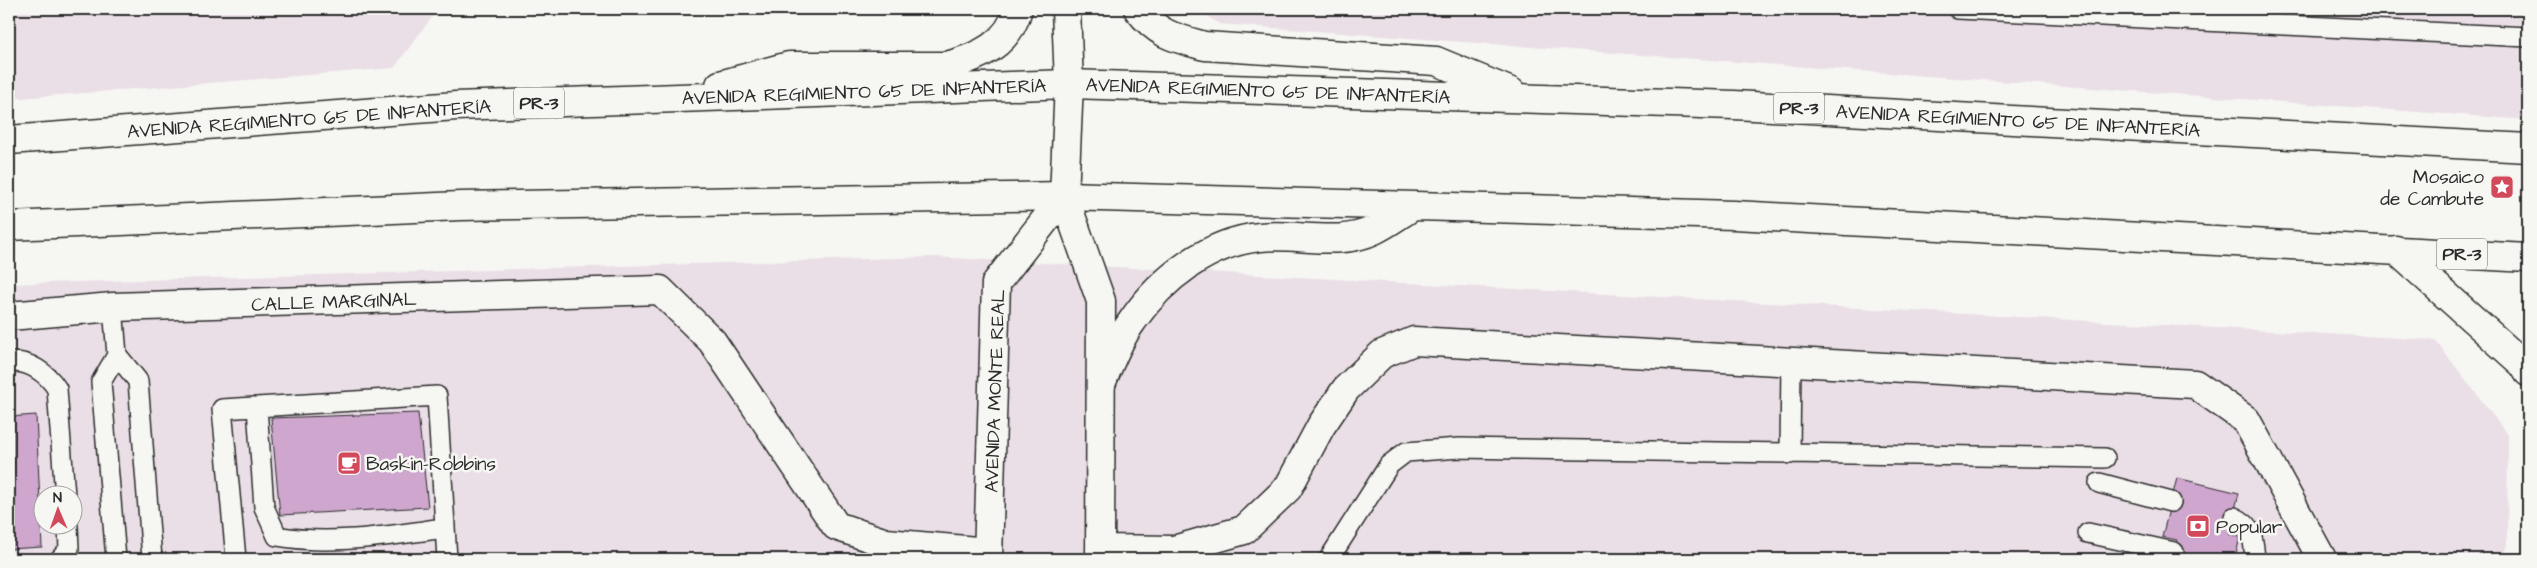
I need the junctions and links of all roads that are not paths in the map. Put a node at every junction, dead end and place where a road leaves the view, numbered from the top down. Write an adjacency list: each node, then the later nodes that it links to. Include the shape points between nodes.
1 (1018, 9): 8 (main road, via 1016,18 994,48 954,64 789,66)
2 (1066, 9): 7 (main road)
3 (1138, 9): 9 (main road, via 1150,24 1174,38 1206,46 1436,61)
4 (1958, 9): 5 (lane)
5 (1988, 10): 6 (lane)
6 (2528, 37)
7 (1070, 84): 8 (main road, AVENIDA REGIMIENTO 65 DE INFANTERÍA / PR-3); 9 (main road, AVENIDA REGIMIENTO 65 DE INFANTERÍA / PR-3); 12 (main road)
8 (674, 98): 10 (main road, AVENIDA REGIMIENTO 65 DE INFANTERÍA / PR-3, via 456,106)
9 (1526, 98): 11 (main road, AVENIDA REGIMIENTO 65 DE INFANTERÍA / PR-3, via 1734,105)
10 (9, 140)
11 (2528, 148)
12 (1064, 196): 13 (main road, PR-3); 14 (main road, PR-3, via 460,206); 23 (main road, via 1101,301); 36 (main road, AVENIDA MONTE REAL, via 996,283)
13 (1413, 206): 15 (main road, PR-3, via 1734,215); 23 (main road, via 1373,231 1343,238 1261,237 1224,244 1174,276 1149,299 1118,344)
14 (9, 226)
15 (2396, 250): 16 (main road, PR-3); 22 (main road)
16 (2528, 258)
17 (113, 307): 18 (main road, CALLE MARGINAL); 19 (lane); 36 (main road, CALLE MARGINAL, via 660,290 712,341 836,526 886,544)
18 (9, 316)
19 (117, 356): 38 (lane, via 101,382); 39 (lane, via 138,382)
20 (1791, 361): 25 (lane); 35 (main road, via 1414,340 1382,354 1346,389 1321,426 1288,488 1244,530 1174,550); 44 (main road, via 2195,384 2246,420)
21 (9, 364): 28 (lane, via 14,362 38,369 50,378 57,389)
22 (2528, 372)
23 (1101, 384): 35 (main road)
24 (257, 407): 31 (lane, via 264,507 277,536 303,541); 31 (lane, via 437,396); 40 (lane, via 222,410)
25 (1790, 454): 26 (lane); 42 (lane, via 1459,448 1406,452 1389,465)
26 (2105, 458)
27 (2099, 484): 29 (lane)
28 (64, 486)
29 (2171, 502)
30 (2234, 517): 43 (lane, via 2245,522 2253,536)
31 (445, 528): 41 (lane)
32 (2088, 533): 34 (lane)
33 (69, 536): 37 (lane, via 70,549)
34 (2174, 552)
35 (1100, 554)
36 (988, 556)
37 (60, 559)
38 (116, 559)
39 (152, 559)
40 (236, 559)
41 (447, 559)
42 (1329, 559)
43 (2255, 559)
44 (2322, 559)

